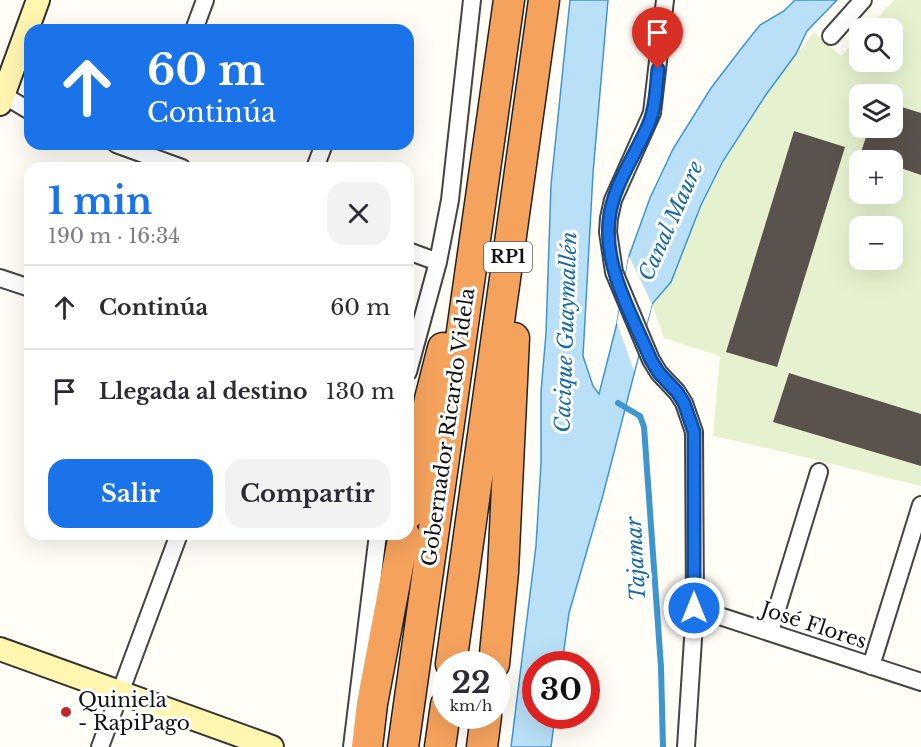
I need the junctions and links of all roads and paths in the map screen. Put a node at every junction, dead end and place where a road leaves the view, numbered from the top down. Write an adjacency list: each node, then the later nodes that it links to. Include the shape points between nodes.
1 (38, 0): 8 (street)
2 (205, 0): 9 (street)
3 (472, 0): 18 (street, via 456,164)
4 (509, 0): 24 (highway, Gobernador Ricardo Videla / RP1, via 484,185)
5 (544, 0): 16 (highway, Gobernador Ricardo Videla / RP1)
6 (664, 0): 28 (street, via 652,113 613,200 608,232 622,293 642,340 659,373 684,403 694,432)
7 (863, 0): 10 (street)
8 (29, 24)
9 (196, 24)
10 (831, 36)
11 (24, 37): 12 (street)
12 (1, 97): 13 (street)
13 (24, 108)
14 (150, 150): 15 (street)
15 (171, 162)
16 (520, 173): 31 (highway, Gobernador Ricardo Videla / RP1); 32 (highway, via 503,572)
17 (414, 253): 18 (street)
18 (438, 262): 21 (street)
19 (0, 278): 20 (street)
20 (24, 286)
21 (414, 350)
22 (819, 472): 29 (street)
23 (921, 505): 33 (street)
24 (422, 512): 42 (highway, Gobernador Ricardo Videla / RP1)
25 (177, 540): 35 (street)
26 (377, 540): 40 (street)
27 (403, 540): 41 (highway)
28 (694, 608): 29 (street, José Flores); 45 (street)
29 (770, 632): 33 (street, José Flores)
30 (0, 650): 35 (street)
31 (453, 651)
32 (495, 651)
33 (871, 666): 34 (street, José Flores)
34 (921, 682)
35 (120, 692): 38 (street); 39 (street)
36 (443, 729): 43 (highway)
37 (484, 729): 44 (highway)
38 (100, 747)
39 (272, 747)
40 (352, 747)
41 (367, 747)
42 (403, 747)
43 (440, 747)
44 (482, 747)
45 (686, 747)

